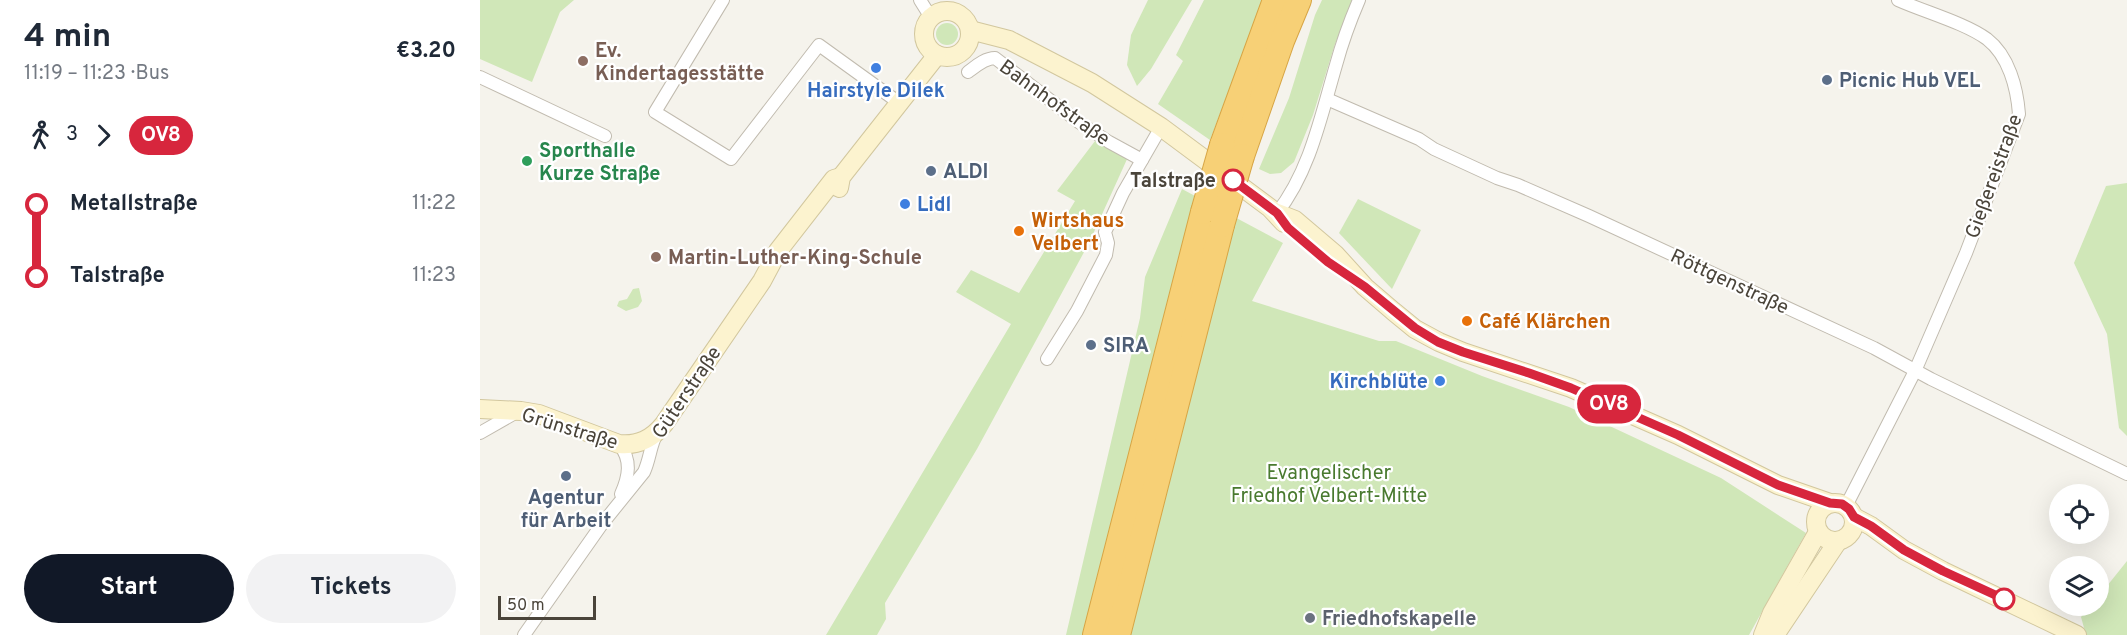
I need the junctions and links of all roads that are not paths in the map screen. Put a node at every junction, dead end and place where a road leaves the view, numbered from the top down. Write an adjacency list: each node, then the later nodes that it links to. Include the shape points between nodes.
1 (723, 0): 14 (street, via 655,112 731,159 819,45)
2 (920, 0): 8 (street)
3 (1275, 0): 17 (highway)
4 (1299, 0): 17 (highway, via 1266,84)
5 (1359, 0): 13 (street, via 1335,66)
6 (1898, 0): 22 (street, Gießereistraße, via 1953,21 1988,40 2010,73 2018,94 2019,114 1966,253)
7 (960, 7): 8 (street); 9 (street)
8 (930, 16): 10 (street, via 925,39)
9 (968, 38): 10 (street, via 963,51 953,57); 15 (street, Bahnhofstraße, via 1046,58)
10 (937, 55): 14 (street, Güterstraße)
11 (968, 72): 18 (street, Bahnhofstraße, via 996,58 1080,123)
12 (480, 77): 16 (street)
13 (1328, 99): 19 (street, via 1297,184); 22 (street, Röttgenstraße, via 1800,313)
14 (898, 102): 25 (street, Güterstraße, via 778,252)
15 (1161, 127): 18 (street); 19 (street, Bahnhofstraße)
16 (605, 136)
17 (1232, 150): 20 (highway, bridge)
18 (1142, 160): 21 (street, via 1105,232 1106,255)
19 (1277, 213): 29 (street, Bahnhofstraße, via 1288,228 1328,262 1438,342 1613,406)
20 (1213, 218): 34 (highway); 35 (highway)
21 (1047, 358)
22 (1915, 371): 28 (street, Röttgenstraße); 31 (street, Gießereistraße)
23 (480, 409): 24 (street, Grünstraße)
24 (521, 411): 26 (street); 27 (street, Grünstraße)
25 (657, 432): 27 (street, Grünstraße, via 639,443); 30 (street, Güterstraße, via 644,472)
26 (480, 433)
27 (619, 444): 30 (street, Güterstraße, via 628,467)
28 (2127, 474)
29 (1778, 485): 31 (street, Bahnhofstraße); 32 (street, Bahnhofstraße)
30 (617, 504): 33 (street, Güterstraße)
31 (1844, 520): 32 (street, via 1822,507); 32 (street, Bahnhofstraße, via 1826,540); 37 (street); 38 (street, Bahnhofstraße)
32 (1817, 524): 36 (street)
33 (524, 635)
34 (1095, 635)
35 (1118, 635)
36 (1763, 635)
37 (1775, 635)
38 (2077, 635)

